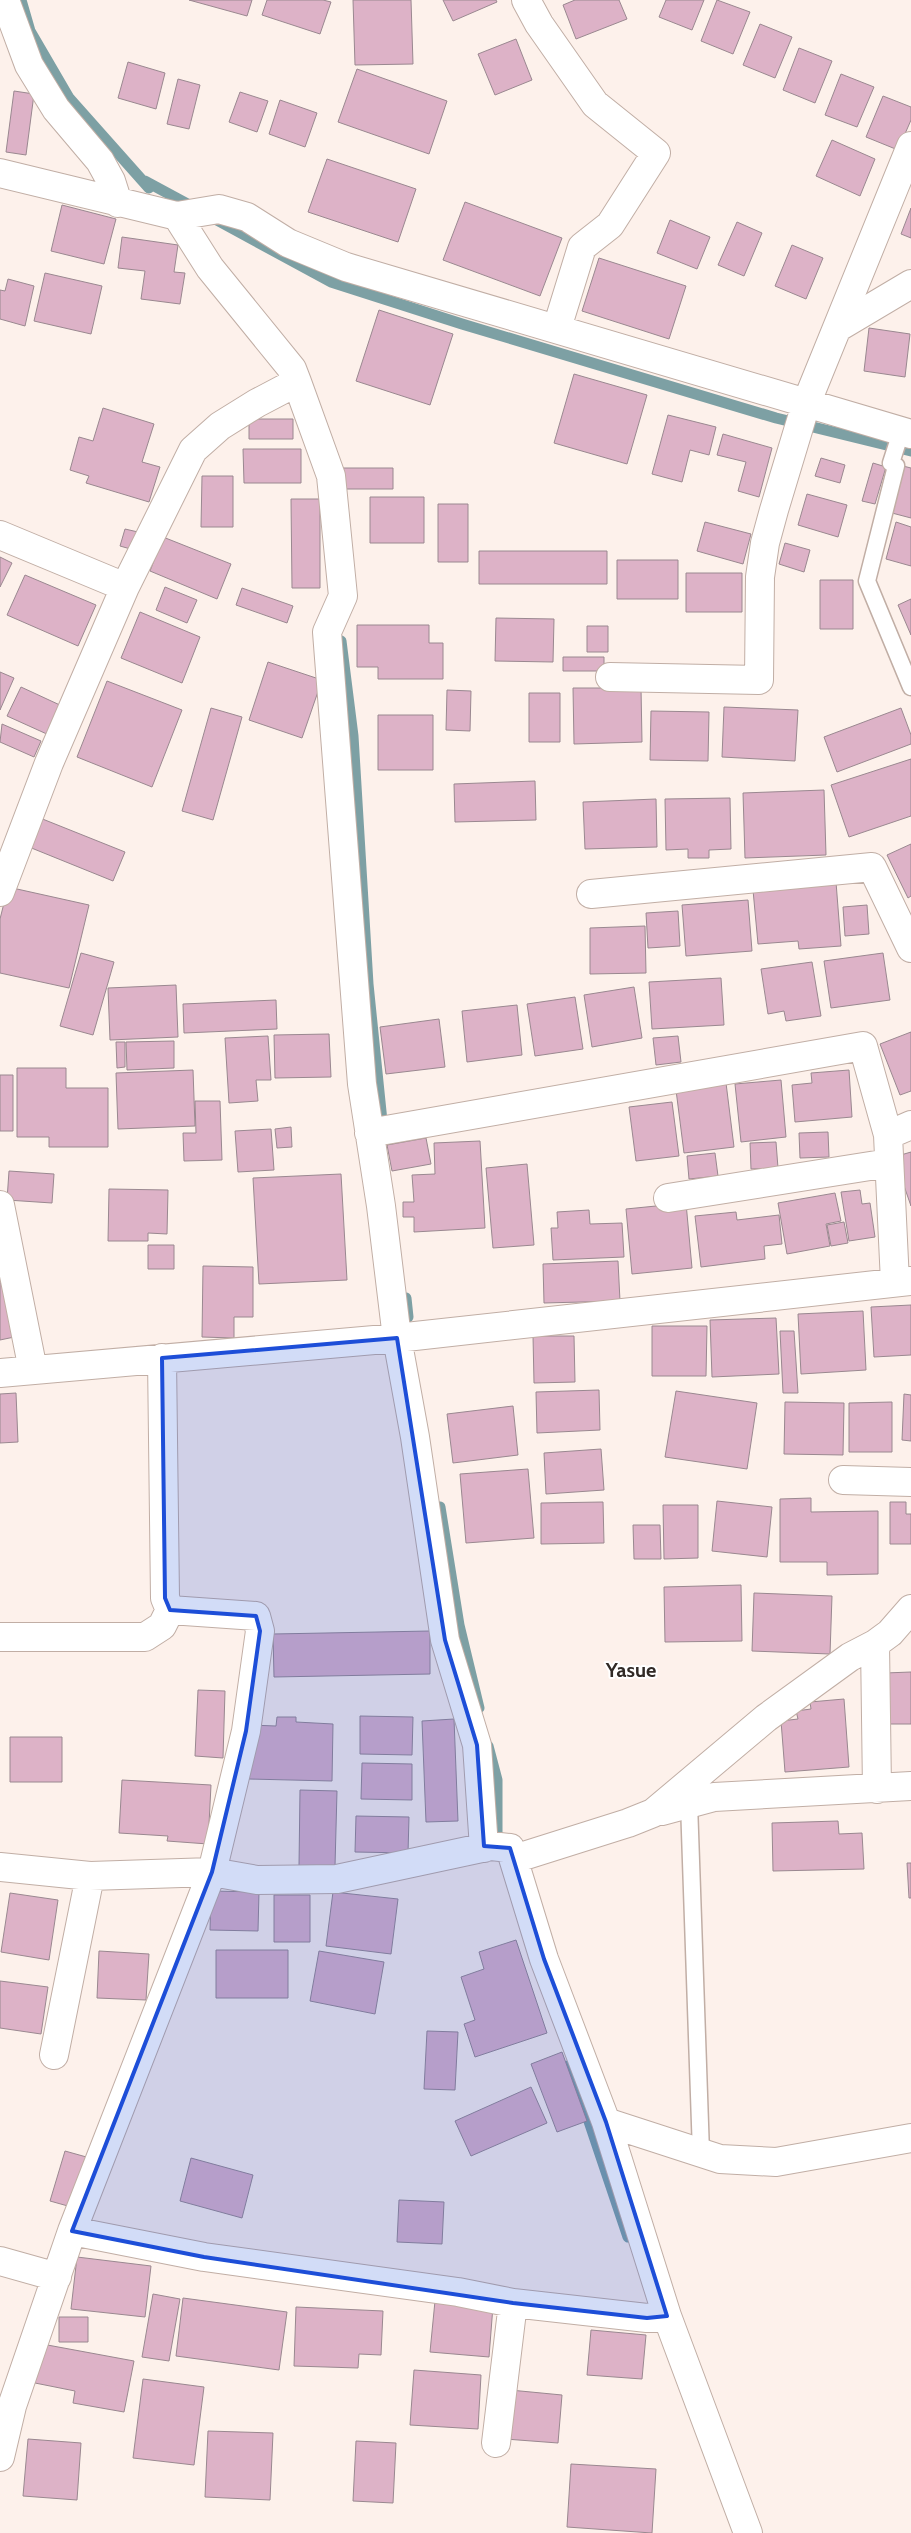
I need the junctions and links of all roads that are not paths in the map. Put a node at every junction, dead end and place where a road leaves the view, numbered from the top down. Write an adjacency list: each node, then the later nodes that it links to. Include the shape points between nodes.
1 (5, 0): 5 (street, via 29,65 56,109 100,161)
2 (526, 0): 8 (street, via 595,104 656,154 610,225 582,247)
3 (911, 146): 9 (street)
4 (0, 173): 5 (street)
5 (118, 203): 6 (street)
6 (183, 216): 8 (street, via 219,209 248,217 288,243 346,267); 10 (street, via 210,268 292,369)
7 (911, 284): 9 (street)
8 (557, 328): 11 (street)
9 (837, 328): 11 (street)
10 (289, 386): 14 (street, via 220,426 193,450); 21 (street, via 330,476 343,596 327,632 362,1074)
11 (801, 418): 12 (street); 15 (street, via 764,552 760,577 759,680)
12 (903, 435): 16 (lane, via 891,463 896,466 867,581)
13 (0, 535): 14 (street)
14 (126, 587): 17 (street, via 49,764)
15 (610, 677)
16 (911, 687)
17 (0, 892)
18 (591, 894): 19 (street, via 872,867)
19 (911, 948)
20 (899, 1130): 21 (street, via 863,1046); 22 (street)
21 (378, 1131): 26 (street, via 381,1206)
22 (889, 1163): 23 (street); 25 (street)
23 (668, 1198)
24 (0, 1205): 28 (street)
25 (903, 1282): 26 (street)
26 (397, 1338): 27 (street); 40 (street, via 445,1640 477,1745)
27 (162, 1358): 28 (street); 33 (street, via 165,1598)
28 (33, 1370): 29 (street)
29 (0, 1373)
30 (843, 1480): 31 (street)
31 (911, 1482)
32 (911, 1609): 35 (street)
33 (170, 1610): 34 (street, via 162,1626 145,1638); 42 (street, via 256,1616 260,1631 246,1731)
34 (0, 1637)
35 (892, 1639): 37 (street); 39 (street, via 850,1657 766,1718)
36 (911, 1786): 37 (street)
37 (878, 1789): 38 (street, via 714,1797)
38 (689, 1803): 39 (street); 47 (lane)
39 (653, 1813): 40 (street, via 628,1824)
40 (498, 1850): 42 (street, via 337,1879 257,1880); 45 (street, via 544,1959)
41 (0, 1867): 43 (street)
42 (212, 1872): 43 (street); 48 (street)
43 (90, 1876): 44 (street)
44 (54, 2055)
45 (606, 2122): 47 (street); 52 (street)
46 (911, 2138): 47 (street, via 776,2162 720,2159)
47 (701, 2153)
48 (72, 2231): 50 (street); 51 (street, via 204,2257 458,2292)
49 (0, 2261): 50 (street)
50 (57, 2277): 54 (street, via 12,2406)
51 (513, 2303): 52 (street); 53 (street)
52 (659, 2316): 55 (street)
53 (496, 2443)
54 (0, 2457)
55 (748, 2533)

